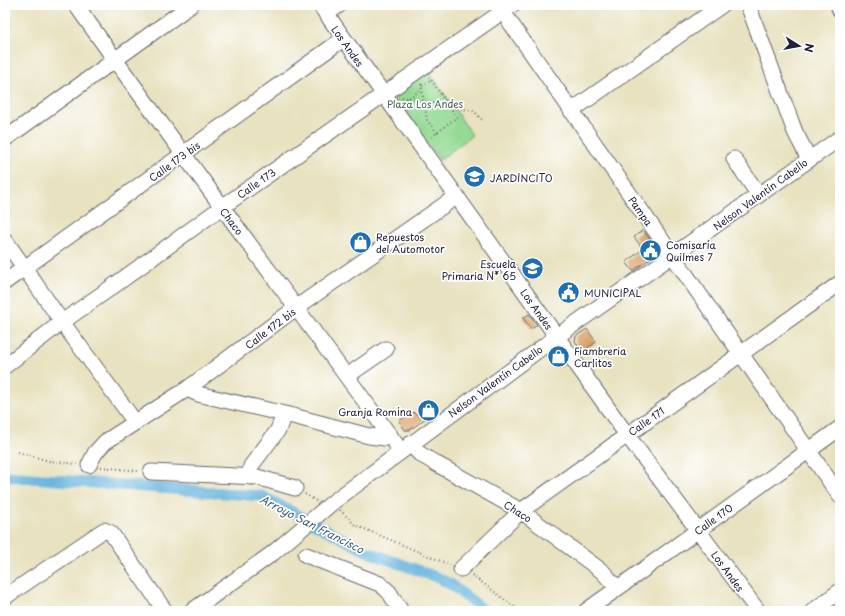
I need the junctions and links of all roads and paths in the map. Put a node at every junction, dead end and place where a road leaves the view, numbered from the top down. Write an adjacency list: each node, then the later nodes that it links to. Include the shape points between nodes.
1 (76, 5): 11 (street, Chaco)
2 (191, 5): 11 (street)
3 (339, 5): 8 (street)
4 (722, 5): 21 (street)
5 (748, 5): 29 (street, via 795,132)
6 (838, 5): 9 (street)
7 (504, 7): 16 (street, Calle 173); 21 (street, Pampa)
8 (323, 9): 10 (street, Los Andes)
9 (840, 10)
10 (344, 39): 16 (street, Los Andes); 27 (street, Calle 173 bis)
11 (115, 60): 26 (street); 27 (street, Chaco)
12 (424, 77): 14 (path, via 427,75)
13 (420, 80): 15 (path)
14 (431, 80): 15 (path); 20 (path)
15 (422, 87): 17 (path); 18 (path)
16 (394, 93): 17 (path); 19 (path); 24 (street, Los Andes); 32 (street, Calle 173)
17 (409, 98): 18 (path)
18 (424, 102): 20 (path); 23 (path, via 427,120)
19 (406, 103)
20 (450, 106): 22 (path, via 474,112); 23 (path, via 457,117)
21 (571, 110): 34 (street, Pampa)
22 (482, 120)
23 (437, 133): 24 (path)
24 (426, 138): 31 (street, Los Andes)
25 (840, 138): 29 (street, Nelson Valentín Cabello)
26 (5, 139)
27 (184, 154): 32 (street, Chaco); 35 (street, Calle 173 bis)
28 (734, 158): 30 (street)
29 (809, 159): 30 (street, Nelson Valentín Cabello)
30 (759, 195): 34 (street, Nelson Valentín Cabello)
31 (457, 196): 38 (street, Calle 172 bis); 40 (street, Los Andes)
32 (222, 207): 38 (street, Chaco); 39 (street, Calle 173)
33 (5, 240): 35 (street)
34 (673, 256): 40 (street, Nelson Valentín Cabello); 42 (street, Pampa)
35 (25, 268): 36 (street, Calle 173 bis); 39 (street)
36 (5, 282)
37 (840, 283): 42 (street, Calle 171)
38 (297, 307): 44 (street, Chaco); 45 (street, Calle 172 bis)
39 (62, 322): 43 (street, Calle 173); 47 (street)
40 (556, 337): 49 (street, Los Andes); 51 (street, Nelson Valentín Cabello)
41 (386, 349): 44 (street)
42 (741, 354): 49 (street, Calle 171); 52 (street, Pampa)
43 (5, 366)
44 (347, 376): 50 (street, Chaco)
45 (187, 389): 46 (street, via 198,394); 47 (street, Calle 172 bis)
46 (284, 414): 50 (street, via 369,436); 55 (street, via 278,430 251,466)
47 (135, 422): 53 (street, Calle 172 bis, via 105,442)
48 (840, 428): 52 (street, Calle 170)
49 (627, 435): 59 (street, Calle 171); 60 (street, Los Andes)
50 (390, 436): 51 (street, Chaco)
51 (405, 447): 58 (street, Nelson Valentín Cabello); 59 (street, Chaco)
52 (807, 451): 57 (street, Pampa); 60 (street, Calle 170)
53 (89, 465)
54 (150, 472): 55 (street)
55 (250, 477): 56 (street)
56 (295, 488): 58 (path)
57 (840, 496)
58 (325, 505): 62 (path, via 355,525); 67 (street, Nelson Valentín Cabello, via 294,535)
59 (521, 511): 62 (street, Calle 171); 63 (street, Chaco, via 603,572)
60 (699, 529): 63 (street, Calle 170); 71 (street, Los Andes)
61 (306, 555): 68 (street, via 380,584 389,592)
62 (461, 569): 69 (path)
63 (617, 588): 70 (street, Calle 170)
64 (840, 591): 72 (street)
65 (5, 597): 66 (street, via 101,531 111,533)
66 (165, 611)
67 (192, 611)
68 (400, 611)
69 (520, 611)
70 (586, 611)
71 (758, 611)
72 (813, 611)

